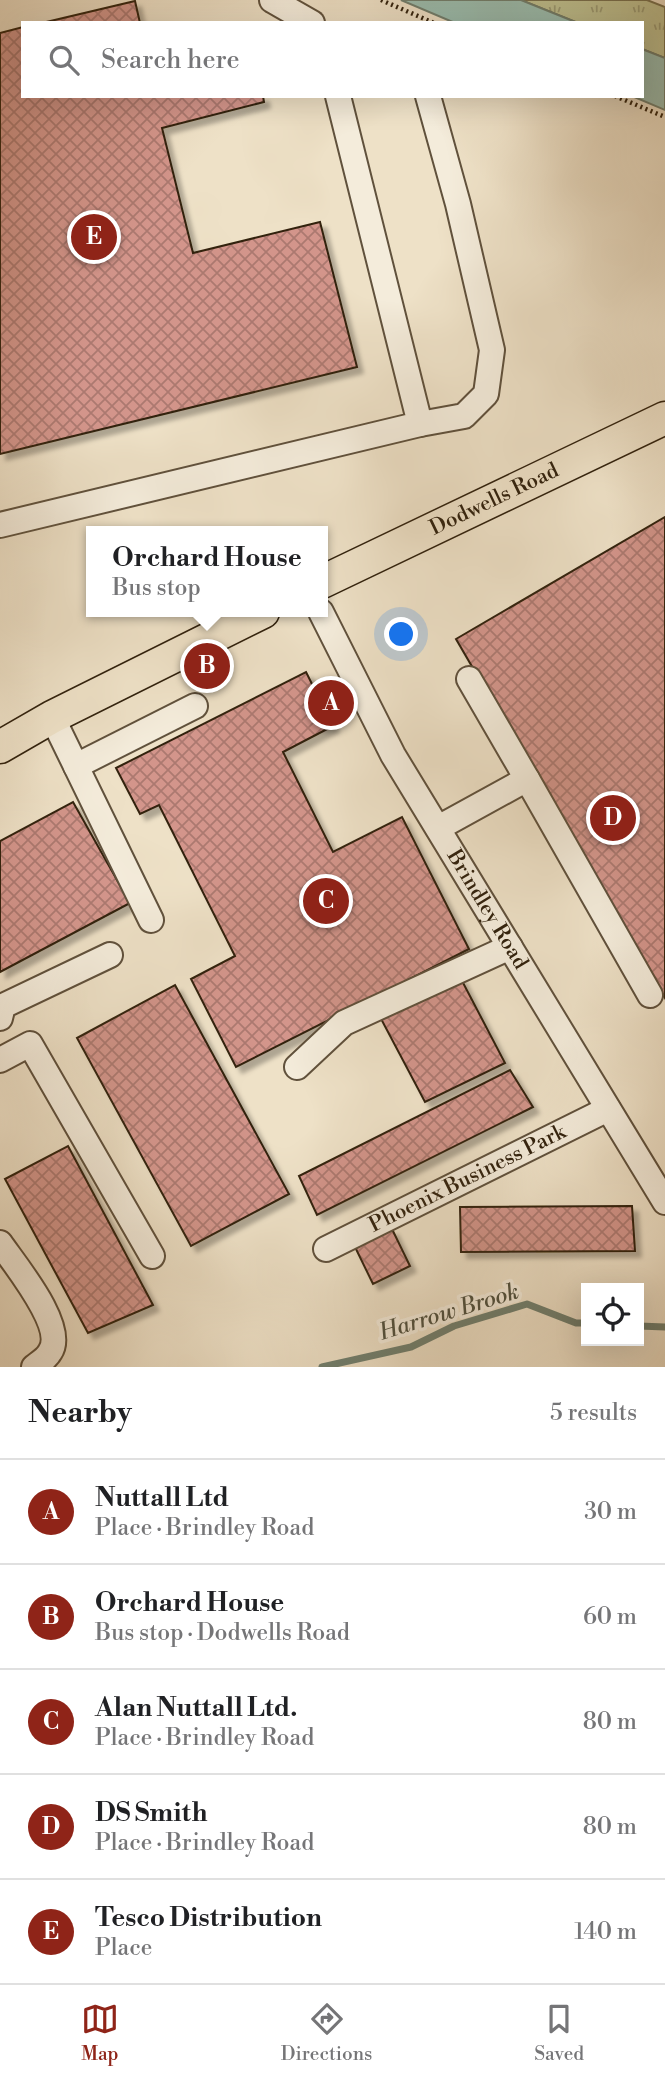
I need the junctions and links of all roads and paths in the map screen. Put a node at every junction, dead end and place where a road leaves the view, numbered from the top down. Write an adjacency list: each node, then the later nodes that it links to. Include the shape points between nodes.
1 (272, 0): 3 (street)
2 (381, 0): 4 (path)
3 (312, 21)
4 (429, 21)
5 (338, 98): 10 (street)
6 (429, 98): 10 (street, via 492,351 486,394 464,416)
7 (620, 98): 8 (path)
8 (665, 117)
9 (665, 418): 12 (main road, Dodwells Road)
10 (420, 424): 11 (street)
11 (0, 525)
12 (328, 581)
13 (254, 617): 17 (main road)
14 (324, 617): 21 (street, Brindley Road, via 393,755)
15 (469, 679): 20 (street)
16 (195, 706): 19 (street)
17 (52, 717): 18 (main road); 19 (street)
18 (0, 747)
19 (76, 766): 22 (street)
20 (527, 779): 21 (street); 25 (street)
21 (438, 828): 23 (street, Brindley Road)
22 (151, 920)
23 (510, 947): 28 (street, via 344,1023); 29 (street, Brindley Road)
24 (110, 955): 26 (street, via 3,1006)
25 (650, 995)
26 (0, 1020): 27 (street)
27 (6, 1057): 33 (street, via 30,1044)
28 (297, 1067)
29 (608, 1109): 30 (street, Brindley Road); 32 (street, Phoenix Business Park)
30 (665, 1202)
31 (0, 1243): 34 (street, via 52,1322 51,1352)
32 (326, 1249)
33 (152, 1256)
34 (34, 1367)

